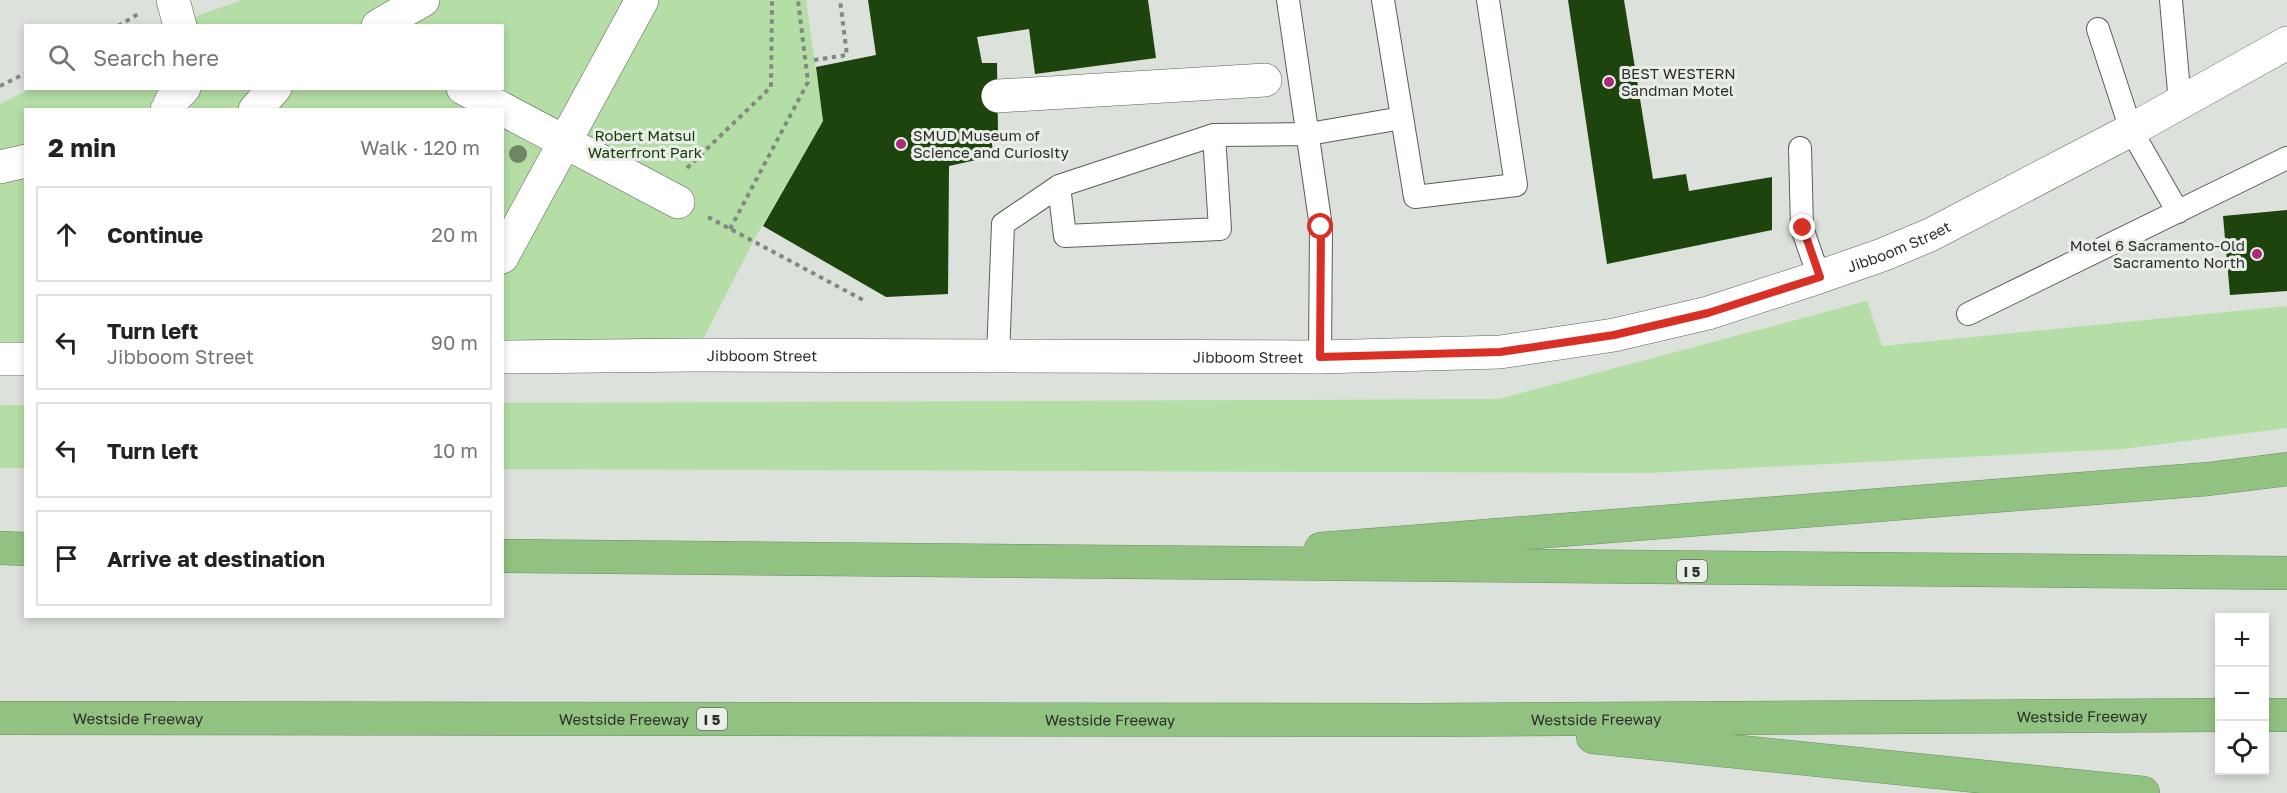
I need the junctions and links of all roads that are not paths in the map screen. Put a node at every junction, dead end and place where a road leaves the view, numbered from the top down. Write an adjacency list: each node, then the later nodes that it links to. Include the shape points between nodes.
1 (173, 0): 8 (street)
2 (423, 0): 9 (street)
3 (642, 0): 28 (street)
4 (1288, 0): 26 (lane)
5 (1383, 0): 24 (lane)
6 (1488, 0): 24 (lane, via 1516,185 1415,197)
7 (2171, 0): 18 (lane)
8 (179, 24)
9 (381, 24)
10 (2097, 29): 25 (lane)
11 (2287, 43): 18 (street, Jibboom Street)
12 (1265, 80): 17 (street)
13 (182, 90): 19 (street)
14 (239, 90): 20 (street)
15 (272, 90): 21 (street)
16 (468, 90): 22 (street)
17 (998, 96)
18 (2180, 103): 25 (street, Jibboom Street)
19 (168, 108)
20 (254, 108)
21 (257, 108)
22 (502, 108)
23 (504, 109): 28 (street)
24 (1402, 118): 26 (lane)
25 (2131, 130): 35 (lane); 37 (street, Jibboom Street, via 1930,235)
26 (1309, 134): 27 (lane); 41 (lane, via 1321,227)
27 (1214, 135): 33 (lane); 33 (lane, via 1220,229 1065,236)
28 (566, 142): 34 (street); 36 (street)
29 (1800, 148): 37 (lane, via 1803,228)
30 (2287, 158): 35 (lane)
31 (24, 161): 32 (street)
32 (0, 166)
33 (1059, 186): 40 (lane, via 1003,224)
34 (681, 204)
35 (2178, 212): 38 (lane)
36 (504, 253)
37 (1820, 277): 41 (street, Jibboom Street, via 1708,313 1614,335 1500,352)
38 (1968, 314)
39 (504, 357): 40 (street, Jibboom Street)
40 (998, 357): 41 (street, Jibboom Street)
41 (1320, 357)
42 (0, 359): 43 (street)
43 (24, 359)
44 (2287, 469): 48 (highway, via 2196,480)
45 (0, 548): 46 (highway)
46 (24, 549)
47 (504, 556): 48 (highway, I 5)
48 (1098, 566): 49 (highway, I 5)
49 (2287, 573)
50 (2215, 715): 54 (highway, Westside Freeway / I 5)
51 (2269, 715): 52 (highway)
52 (2287, 715)
53 (0, 718): 54 (highway, Westside Freeway / I 5)
54 (1424, 720): 55 (highway)
55 (2143, 793)

